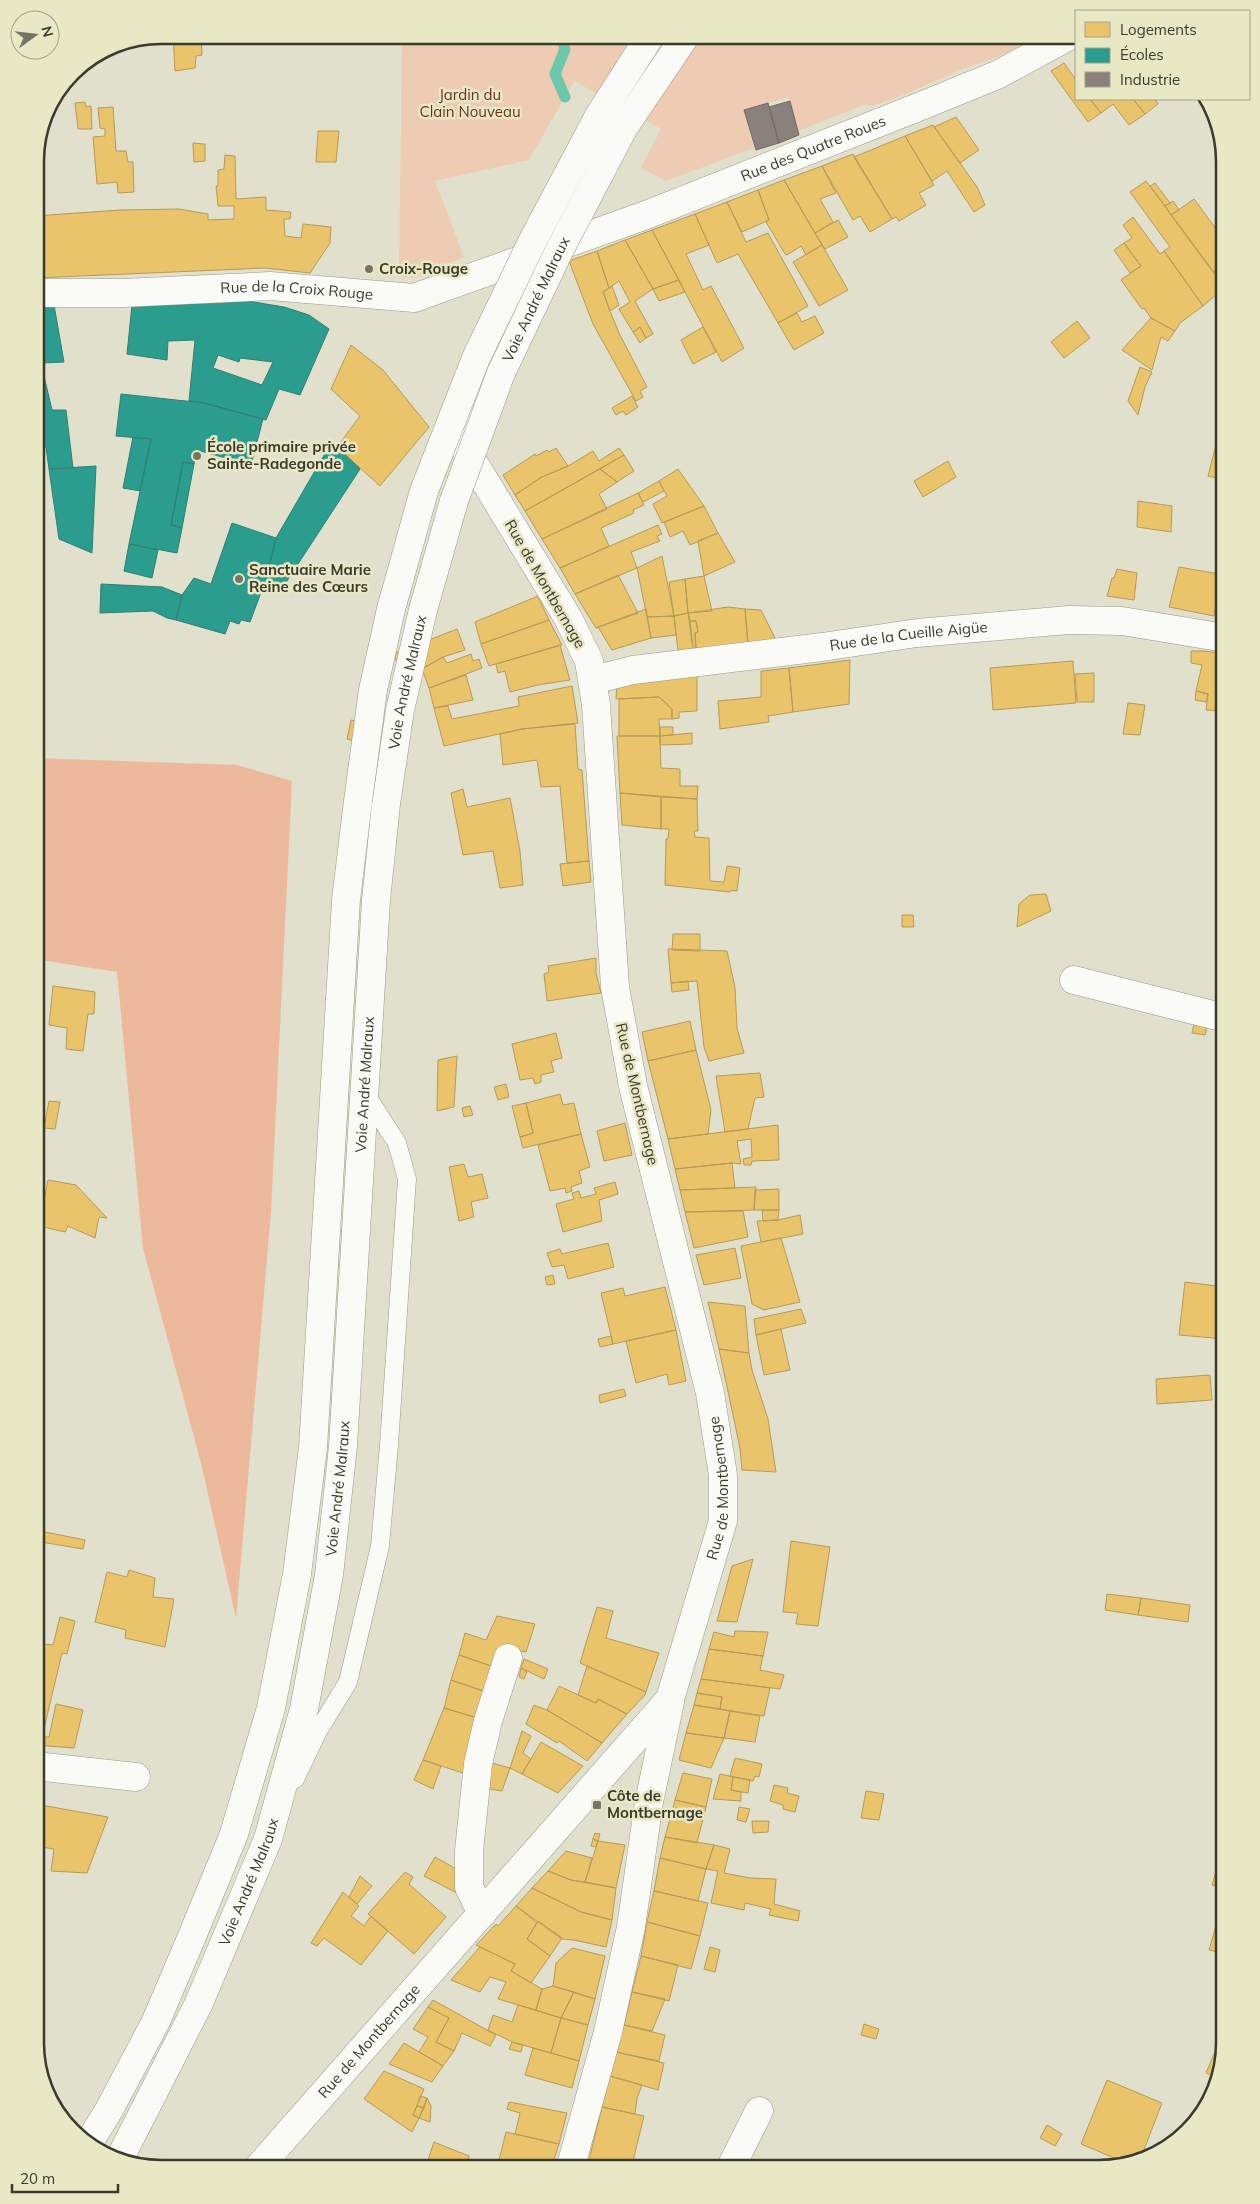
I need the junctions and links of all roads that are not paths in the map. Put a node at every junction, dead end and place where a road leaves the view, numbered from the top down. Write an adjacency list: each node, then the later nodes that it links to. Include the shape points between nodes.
1 (645, 44): 18 (street, Voie André Malraux, bridge, via 600,114 476,358 424,492 391,609 373,690 346,900 313,1448 297,1574 271,1708 234,1834 193,1934 156,2021)
2 (680, 44): 10 (street, Voie André Malraux, bridge, via 624,127 559,251 502,372 454,501 423,610 400,710 376,900)
3 (1056, 44): 4 (street, Rue des Quatre Roues, via 989,79)
4 (552, 250): 5 (street, Rue de la Croix Rouge, via 414,298 270,286); 7 (street, Rue de Montbernage, via 509,339 455,432 568,618)
5 (44, 293)
6 (1216, 637): 7 (street, Rue de la Cueille Aigüe, via 1122,621 1070,620 917,632 626,671)
7 (593, 680): 12 (street, Rue de Montbernage, via 615,987 633,1086 710,1393 723,1475 723,1521)
8 (1074, 980): 9 (street)
9 (1216, 1016)
10 (363, 1091): 15 (street, Voie André Malraux, via 343,1446 329,1575 304,1709); 15 (lane, via 397,1143 407,1179 380,1546 348,1682 318,1731)
11 (508, 1658): 16 (street, via 478,1764 469,1851 469,1887)
12 (670, 1700): 16 (street, Rue de Montbernage); 21 (street, via 649,1802 631,1927 608,2032)
13 (44, 1767): 14 (street)
14 (136, 1777)
15 (268, 1839): 19 (street, Voie André Malraux, via 199,2003)
16 (482, 1914): 20 (street, Rue de Montbernage)
17 (759, 2111): 22 (street)
18 (92, 2137)
19 (122, 2154)
20 (265, 2160)
21 (572, 2160)
22 (734, 2160)

